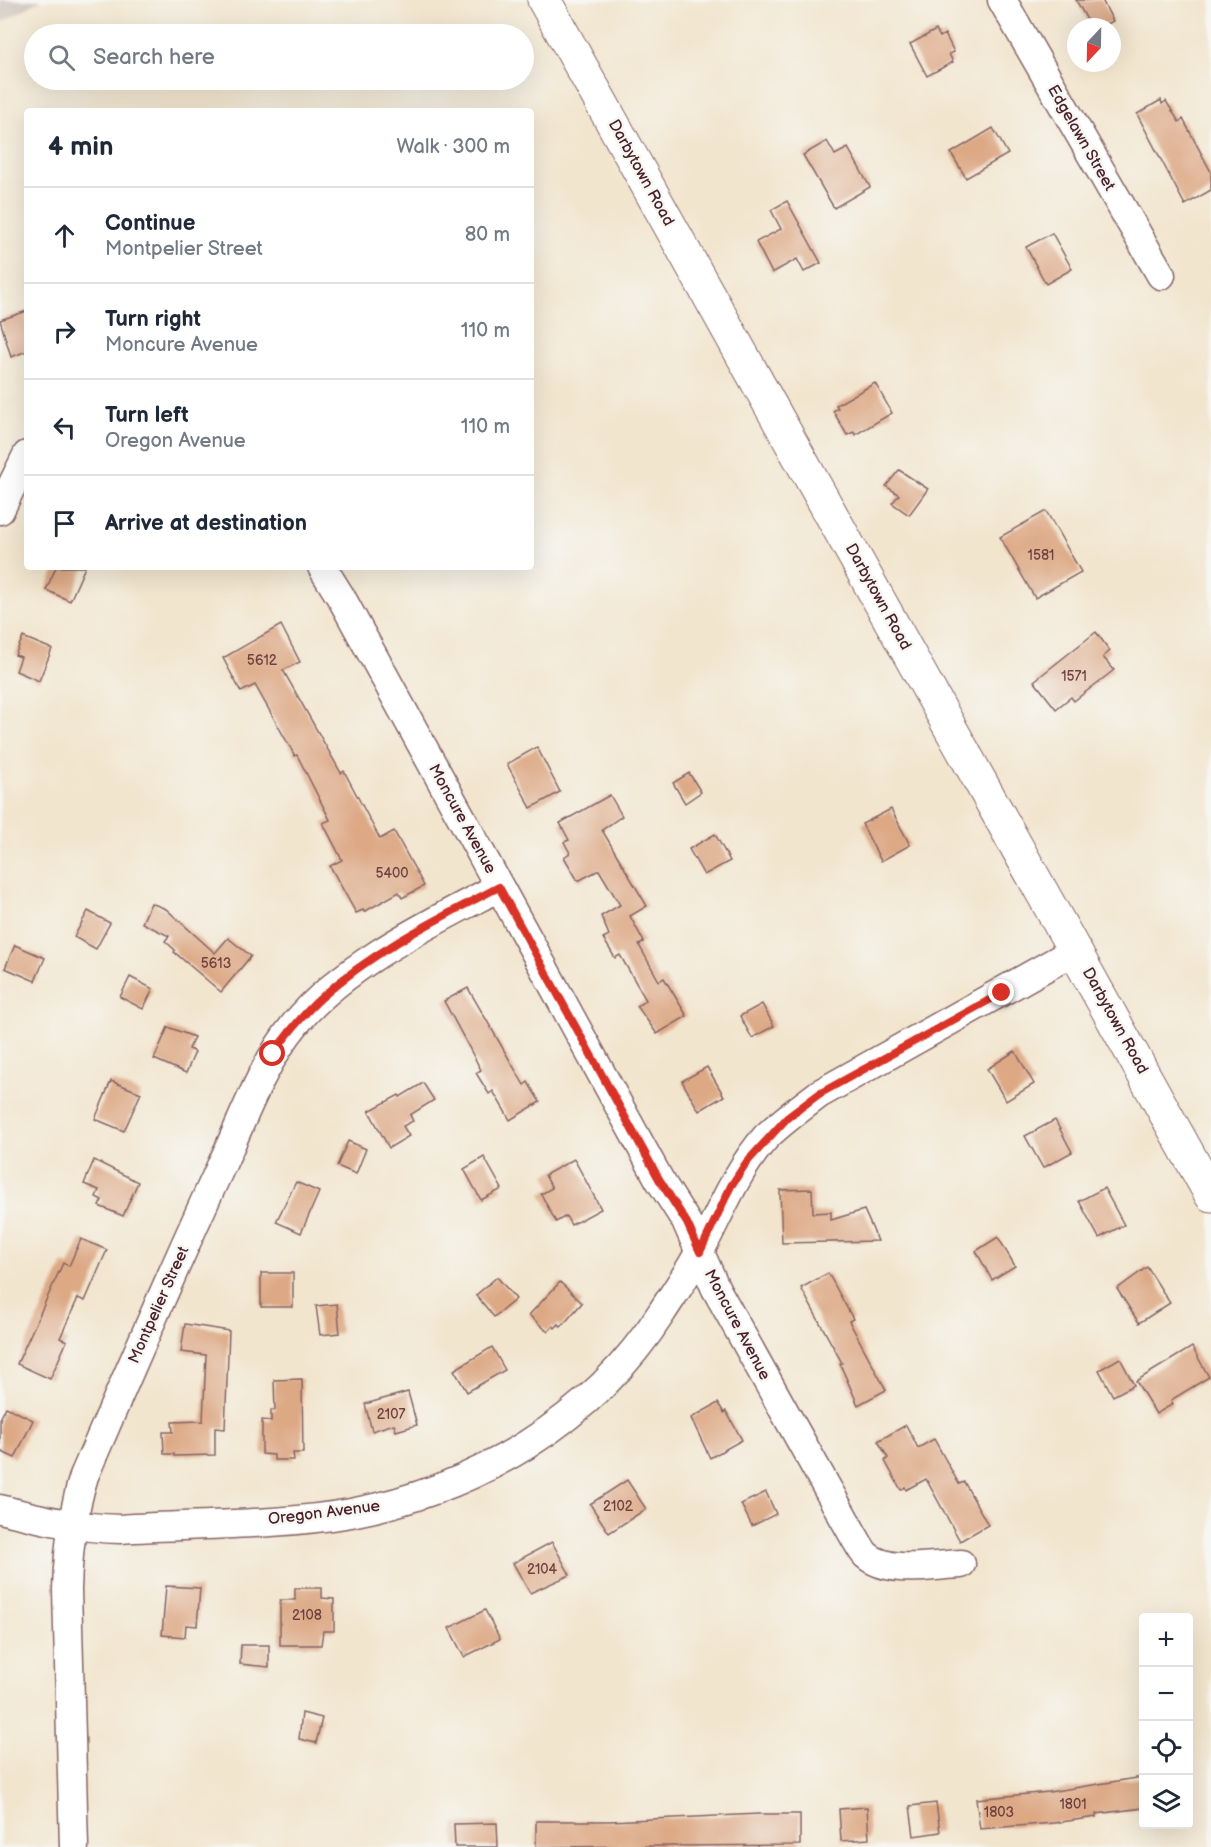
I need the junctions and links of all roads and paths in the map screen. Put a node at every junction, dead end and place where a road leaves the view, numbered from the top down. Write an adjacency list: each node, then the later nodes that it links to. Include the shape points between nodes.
1 (544, 0): 8 (main road, Darbytown Road)
2 (1002, 0): 3 (street, Edgelawn Street)
3 (1161, 275)
4 (24, 461): 5 (street)
5 (0, 510)
6 (324, 570): 7 (street, Moncure Avenue)
7 (499, 887): 10 (street, Moncure Avenue); 12 (street, Montpelier Street, via 354,972 322,996 273,1054 84,1476)
8 (1076, 950): 9 (main road, Darbytown Road); 10 (street, Oregon Avenue, via 819,1094 787,1118 746,1163 731,1186)
9 (1211, 1195)
10 (700, 1252): 12 (street, Oregon Avenue, via 642,1344 594,1393 562,1421 506,1459 449,1486 406,1501 348,1513 120,1528); 13 (street, Moncure Avenue, via 716,1289 866,1555 907,1567)
11 (0, 1509): 12 (street, Oregon Avenue)
12 (72, 1525): 14 (street, Montpelier Street, via 67,1600)
13 (961, 1564)
14 (74, 1847)

